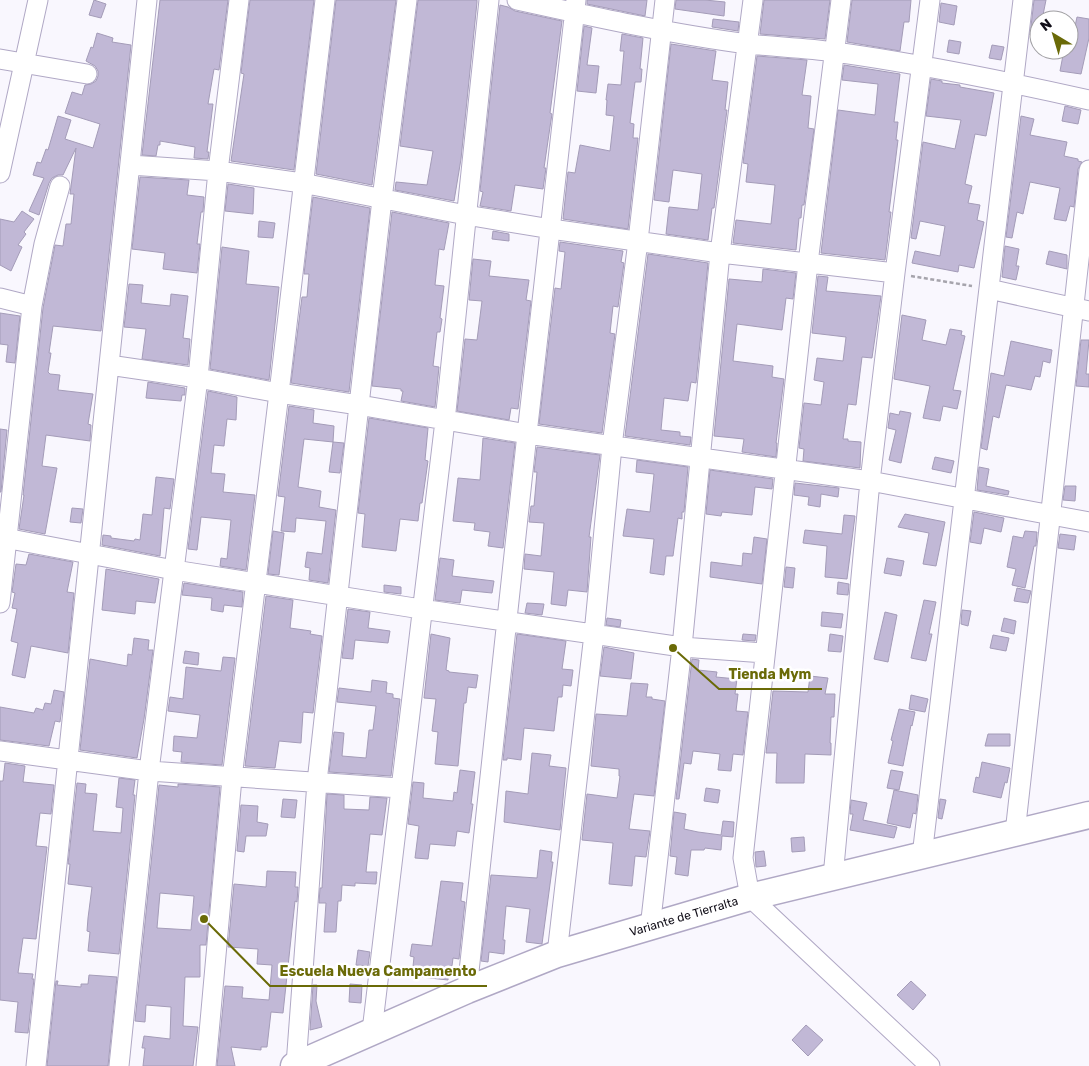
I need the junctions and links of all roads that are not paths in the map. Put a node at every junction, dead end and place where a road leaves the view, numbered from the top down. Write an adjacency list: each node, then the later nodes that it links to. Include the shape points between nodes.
1 (38, 0): 18 (street)
2 (148, 0): 23 (street)
3 (239, 0): 25 (street)
4 (324, 0): 27 (street)
5 (407, 0): 29 (street)
6 (489, 0): 30 (street)
7 (517, 0): 13 (street)
8 (665, 0): 14 (street)
9 (753, 0): 15 (street)
10 (841, 0): 16 (street)
11 (930, 0): 19 (street)
12 (1023, 0): 21 (street)
13 (575, 7): 14 (street); 31 (street)
14 (661, 30): 15 (street); 32 (street)
15 (748, 44): 16 (street); 33 (street)
16 (834, 52): 19 (street); 34 (street)
17 (0, 59): 18 (street)
18 (24, 64): 20 (street); 26 (street)
19 (921, 66): 21 (street); 35 (street)
20 (87, 74)
21 (1012, 82): 22 (street); 36 (street)
22 (1089, 100)
23 (130, 164): 25 (street); 40 (street)
24 (1089, 170): 39 (street)
25 (218, 171): 27 (street); 41 (street)
26 (0, 173)
27 (302, 182): 29 (street); 42 (street)
28 (60, 186): 38 (street)
29 (382, 199): 30 (street); 43 (street)
30 (466, 215): 31 (street); 44 (street)
31 (551, 229): 32 (street); 45 (street)
32 (638, 240): 33 (street); 46 (street)
33 (720, 253): 34 (street); 47 (street)
34 (808, 263): 35 (street); 48 (street)
35 (895, 273): 49 (street)
36 (989, 289): 39 (street); 50 (street)
37 (0, 298): 38 (street)
38 (32, 306): 53 (street)
39 (1081, 308): 51 (street)
40 (109, 365): 41 (street); 54 (street)
41 (198, 378): 42 (street); 55 (street)
42 (279, 394): 43 (street); 56 (street)
43 (359, 405): 44 (street); 57 (street)
44 (445, 421): 45 (street); 59 (street)
45 (526, 434): 46 (street); 60 (street)
46 (612, 446): 47 (street); 61 (street)
47 (701, 457): 48 (street); 62 (street)
48 (787, 469): 49 (street); 63 (street)
49 (870, 481): 50 (street); 73 (street)
50 (964, 499): 51 (street); 72 (street)
51 (1051, 515): 52 (street); 71 (street)
52 (1089, 522)
53 (4, 538): 54 (street); 58 (street)
54 (90, 554): 55 (street); 65 (street)
55 (174, 570): 56 (street); 66 (street)
56 (255, 583): 57 (street); 67 (street)
57 (338, 596): 59 (street); 68 (street)
58 (0, 603)
59 (421, 609): 60 (street); 69 (street)
60 (506, 622): 61 (street); 77 (street)
61 (594, 634): 62 (street); 76 (street)
62 (682, 647): 63 (street); 75 (street)
63 (765, 653): 74 (street, via 743,858)
64 (0, 751): 65 (street)
65 (68, 761): 66 (street); 80 (street)
66 (150, 771): 67 (street); 81 (street)
67 (232, 778): 68 (street); 82 (street)
68 (317, 782): 69 (street); 79 (street)
69 (400, 788): 78 (street)
70 (1089, 815): 71 (main road, Variante de Tierralta)
71 (1015, 833): 72 (main road, Variante de Tierralta)
72 (922, 856): 73 (main road, Variante de Tierralta)
73 (833, 877): 74 (main road, Variante de Tierralta)
74 (750, 897): 75 (main road, Variante de Tierralta); 83 (street)
75 (650, 928): 76 (main road, Variante de Tierralta)
76 (557, 954): 77 (main road, Variante de Tierralta)
77 (467, 990): 78 (main road, Variante de Tierralta)
78 (372, 1032): 79 (main road, Variante de Tierralta)
79 (295, 1065)
80 (36, 1066)
81 (119, 1066)
82 (206, 1066)
83 (930, 1066)

